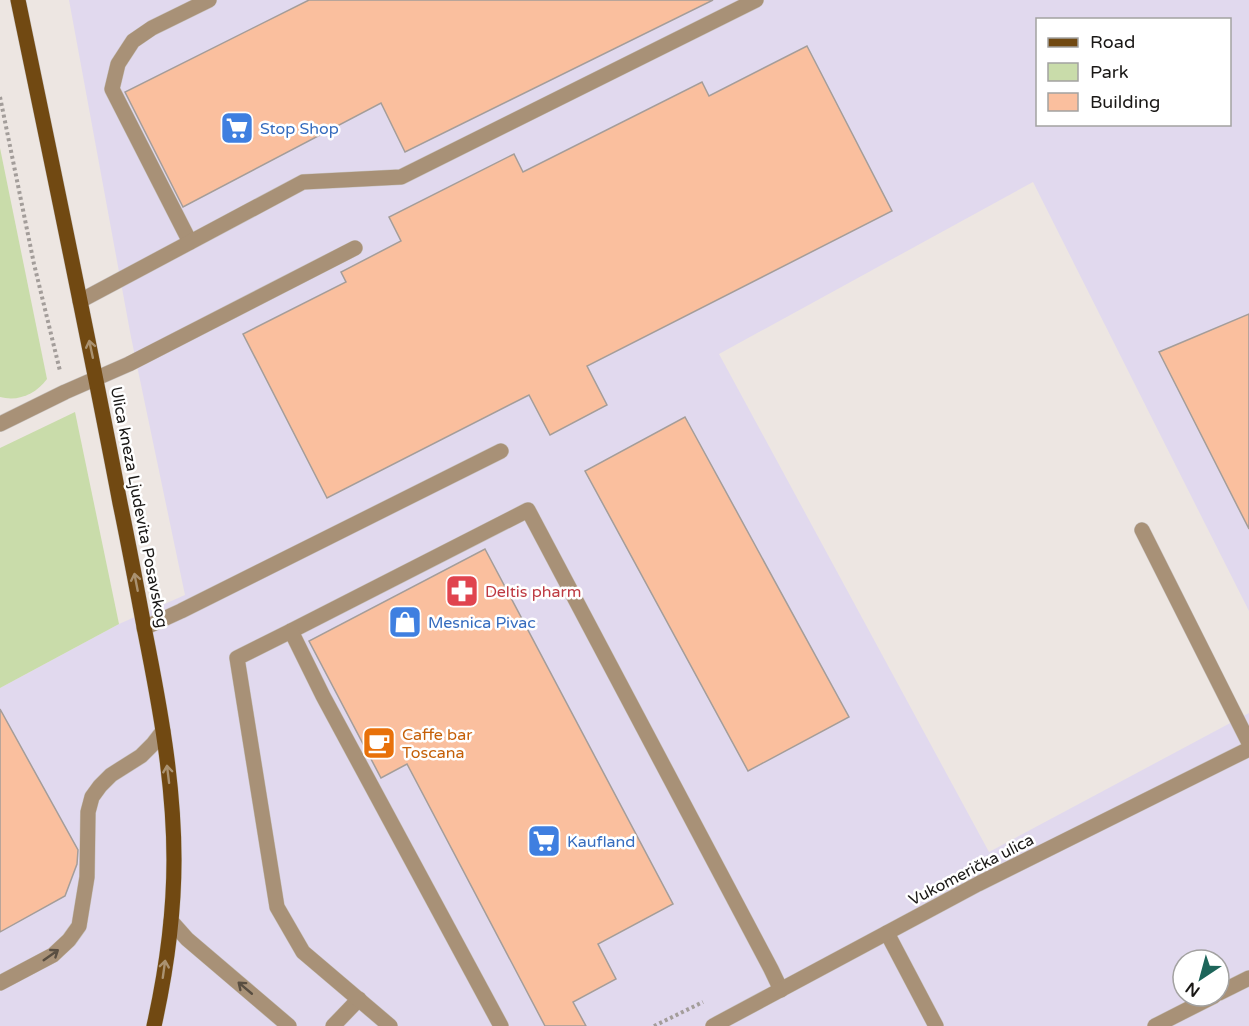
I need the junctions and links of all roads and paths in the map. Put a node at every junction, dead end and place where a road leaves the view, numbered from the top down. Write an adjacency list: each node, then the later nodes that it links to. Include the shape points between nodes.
1 (18, 0): 7 (main road, Ulica kneza Ljudevita Posavskog)
2 (209, 0): 5 (street, via 133,40 118,64 112,89)
3 (756, 0): 5 (street, via 401,177 303,182)
4 (0, 97): 9 (path)
5 (190, 243): 7 (street)
6 (355, 249): 8 (street)
7 (80, 301): 8 (main road, Ulica kneza Ljudevita Posavskog, one-way to 7)
8 (97, 379): 9 (street); 13 (main road, Ulica kneza Ljudevita Posavskog, one-way to 8)
9 (65, 392): 10 (street)
10 (0, 424)
11 (501, 451): 13 (street)
12 (1142, 530): 16 (street)
13 (144, 628): 15 (main road, Ulica kneza Ljudevita Posavskog)
14 (291, 631): 23 (street, via 528,510); 24 (street, via 237,658 277,907 303,952); 27 (street)
15 (163, 731): 18 (main road, Ulica kneza Ljudevita Posavskog, one-way to 15, via 174,859); 21 (street, one-way to 15, via 53,955 80,926 92,797 111,775 141,756)
16 (1249, 743)
17 (1249, 749): 19 (street, Vukomerička ulica)
18 (171, 921): 26 (street, one-way to 18); 28 (main road, Ulica kneza Ljudevita Posavskog, one-way to 18)
19 (887, 933): 23 (street, Vukomerička ulica); 32 (street)
20 (1249, 978): 22 (street)
21 (0, 983)
22 (1231, 987)
23 (781, 990): 31 (street, Vukomerička ulica)
24 (359, 999): 29 (street); 30 (street)
25 (1190, 1008): 33 (street)
26 (281, 1023)
27 (499, 1023)
28 (154, 1026)
29 (333, 1026)
30 (390, 1026)
31 (713, 1026)
32 (936, 1026)
33 (1155, 1026)

